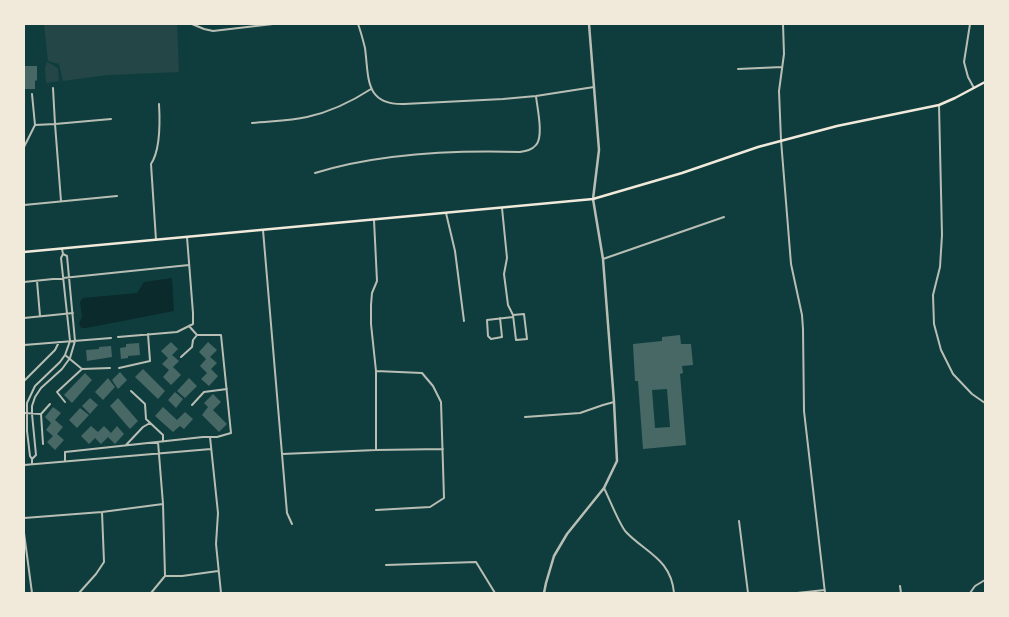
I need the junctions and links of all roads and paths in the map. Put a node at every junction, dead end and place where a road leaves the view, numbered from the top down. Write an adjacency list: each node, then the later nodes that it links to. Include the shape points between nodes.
1 (192, 24): 2 (street, via 213,31)
2 (269, 24): 3 (street)
3 (273, 24)
4 (358, 24): 14 (street)
5 (589, 24): 11 (street)
6 (783, 24): 8 (street)
7 (970, 24): 13 (street, via 964,62)
8 (782, 67): 9 (street); 23 (street, via 779,91)
9 (738, 69)
10 (985, 82): 13 (main road)
11 (594, 87): 16 (street); 28 (street, via 599,150)
12 (52, 88): 21 (street)
13 (974, 88): 18 (main road)
14 (371, 89): 16 (street, via 379,99 394,104); 20 (street, via 349,103 331,110 306,117)
15 (32, 94): 22 (street)
16 (536, 96): 26 (street, via 539,141 529,151 409,155 330,168)
17 (159, 104): 37 (street, via 157,154 151,164)
18 (939, 105): 23 (main road); 75 (street, via 942,235 940,267 933,295 934,324 941,350 953,374 972,394)
19 (111, 119): 21 (street)
20 (252, 123)
21 (55, 124): 22 (street); 29 (street)
22 (35, 125): 24 (street)
23 (781, 140): 28 (main road); 110 (street, via 790,264 804,329 804,411)
24 (25, 143): 25 (street)
25 (24, 147)
26 (315, 173)
27 (117, 196): 29 (street)
28 (593, 199): 31 (main road); 41 (street)
29 (61, 201): 30 (street)
30 (24, 204)
31 (502, 208): 32 (main road); 50 (street, via 507,258 504,274 508,305)
32 (446, 213): 34 (main road); 53 (street, via 455,250)
33 (724, 217): 41 (street)
34 (374, 220): 35 (main road); 69 (street, via 378,281 372,293 371,324)
35 (263, 230): 36 (main road); 92 (street)
36 (186, 237): 37 (main road); 42 (street)
37 (156, 240): 38 (main road)
38 (62, 249): 39 (main road); 40 (street)
39 (24, 252)
40 (63, 254): 43 (street, via 67,256); 44 (street)
41 (603, 259): 74 (street)
42 (189, 265): 43 (street); 54 (street, via 193,313 192,324)
43 (70, 276): 44 (street); 47 (street)
44 (64, 277): 45 (street); 48 (street)
45 (37, 281): 46 (street); 49 (street)
46 (24, 282)
47 (73, 313): 48 (street); 60 (street)
48 (67, 314): 49 (street); 59 (street)
49 (40, 316): 51 (street)
50 (513, 316): 50 (street, via 524,314 527,339 516,340); 52 (street)
51 (24, 318)
52 (500, 318): 52 (street, via 487,320 490,339 502,337)
53 (464, 321)
54 (189, 326): 55 (street, via 177,332); 56 (street)
55 (148, 334): 57 (street); 67 (street, via 150,362)
56 (197, 335): 65 (street, via 192,347); 71 (street, via 221,335)
57 (118, 337)
58 (111, 338): 60 (street)
59 (70, 341): 60 (street); 61 (street); 63 (street)
60 (75, 341): 64 (street)
61 (59, 342): 62 (street); 70 (street, via 55,350)
62 (24, 344)
63 (65, 355): 64 (street); 78 (street, via 35,386)
64 (70, 358): 68 (street); 79 (street, via 41,388 35,398)
65 (181, 358)
66 (110, 368): 68 (street)
67 (119, 368)
68 (82, 369): 73 (street, via 57,392)
69 (376, 370): 89 (street, via 422,373 433,386 441,402); 90 (street)
70 (24, 381)
71 (227, 389): 77 (street, via 204,392); 83 (street, via 231,433)
72 (131, 391): 82 (street, via 145,404 146,419)
73 (65, 402)
74 (614, 402): 81 (street, via 580,413); 97 (street, via 617,461)
75 (985, 403)
76 (50, 404): 80 (street)
77 (192, 405)
78 (25, 413): 79 (street); 93 (street)
79 (32, 414): 80 (street); 93 (street, via 36,455)
80 (41, 414): 86 (street)
81 (525, 417)
82 (150, 423): 85 (street, via 163,435); 87 (street)
83 (210, 437): 85 (street); 88 (street)
84 (158, 442): 85 (street); 87 (street); 91 (street)
85 (163, 442)
86 (43, 444)
87 (126, 445): 94 (street, via 65,452)
88 (211, 449): 91 (street); 106 (street, via 218,513)
89 (443, 449): 90 (street); 99 (street, via 444,498 430,507)
90 (376, 450): 92 (street)
91 (158, 454): 94 (street); 98 (street)
92 (282, 454): 103 (street, via 287,513)
93 (32, 459): 95 (street)
94 (65, 461): 95 (street)
95 (32, 464): 96 (street)
96 (24, 465)
97 (604, 488): 116 (street, via 567,534 554,556); 117 (street, via 625,532 663,563 674,585)
98 (163, 504): 100 (street); 107 (street)
99 (376, 510)
100 (102, 512): 101 (street); 112 (street, via 104,562)
101 (24, 518)
102 (739, 521): 118 (street)
103 (292, 524)
104 (24, 533): 111 (street)
105 (386, 565): 115 (street, via 476,562)
106 (218, 571): 107 (street); 114 (street)
107 (165, 576): 113 (street)
108 (985, 580): 122 (street, via 975,586)
109 (900, 586): 121 (street)
110 (825, 590): 119 (street); 120 (street)
111 (32, 593)
112 (79, 593)
113 (151, 593)
114 (221, 593)
115 (495, 593)
116 (544, 593)
117 (674, 593)
118 (748, 593)
119 (797, 593)
120 (825, 593)
121 (901, 593)
122 (970, 593)

